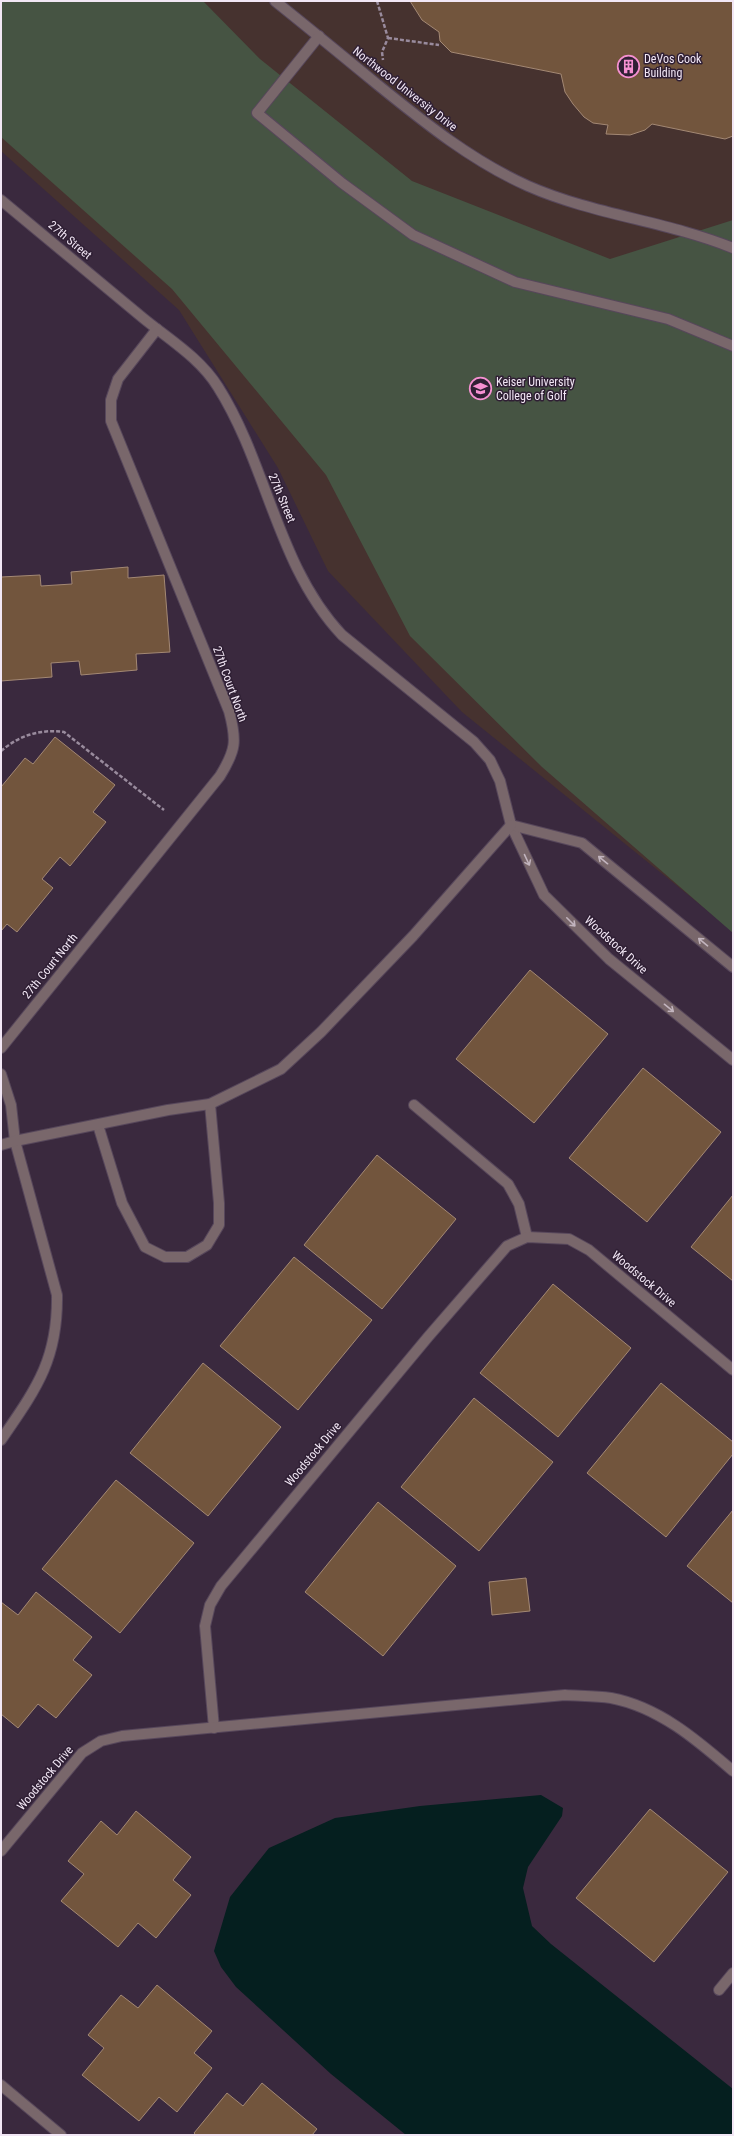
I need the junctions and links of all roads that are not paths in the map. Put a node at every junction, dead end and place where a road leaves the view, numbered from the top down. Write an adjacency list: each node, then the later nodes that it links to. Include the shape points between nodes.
1 (275, 1): 2 (street, Northwood University Drive)
2 (319, 36): 4 (street, Northwood University Drive, via 434,130 490,166 529,186 592,208 707,237); 6 (street, via 257,114 342,183 413,235 515,282 668,319)
3 (1, 200): 5 (street, 27th Street)
4 (733, 248)
5 (157, 329): 7 (street, 27th Street, via 186,350 202,367 230,406 301,578 326,618 342,635 474,742 490,760 500,781); 9 (street, 27th Court North, via 118,379 111,400 111,421 228,711 235,733 232,756 182,824)
6 (733, 346)
7 (511, 825): 8 (street, one-way to 7, via 582,844); 10 (street, Woodstock Drive, one-way to 10, via 544,895 609,959); 12 (street, via 412,936 321,1032 281,1069)
8 (733, 967)
9 (1, 1048)
10 (733, 1060)
11 (3, 1078): 15 (street, via 11,1106)
12 (210, 1104): 14 (street, via 168,1110); 14 (street, via 219,1225 207,1245 188,1257 165,1257 145,1247 122,1203)
13 (414, 1105): 17 (street, via 508,1184 518,1204)
14 (98, 1126): 15 (street)
15 (15, 1141): 16 (street); 19 (street, via 57,1295 58,1321 48,1361 33,1393)
16 (1, 1145)
17 (527, 1237): 18 (street, Woodstock Drive, via 569,1239 589,1250); 20 (street, Woodstock Drive, via 507,1246 221,1586 210,1604 206,1626)
18 (733, 1370)
19 (1, 1440)
20 (214, 1728): 21 (street, Woodstock Drive, via 565,1695 611,1698 655,1713 675,1724); 22 (street, Woodstock Drive, via 122,1736 101,1741 82,1753)
21 (733, 1771)
22 (1, 1851)
23 (733, 1973): 24 (street)
24 (719, 1990)
25 (1, 2085): 26 (street)
26 (61, 2135)

